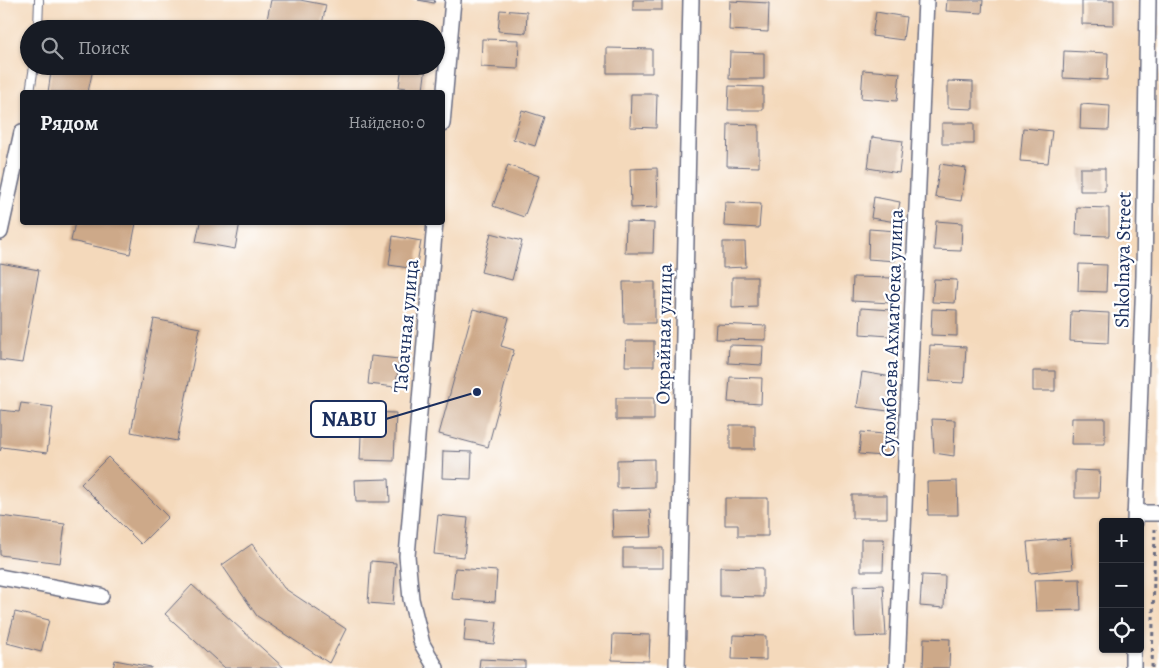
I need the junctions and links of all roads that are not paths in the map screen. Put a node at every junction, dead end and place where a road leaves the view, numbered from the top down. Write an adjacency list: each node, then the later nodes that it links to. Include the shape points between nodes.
1 (39, 0): 6 (lane)
2 (453, 0): 9 (street)
3 (691, 0): 21 (street, Окрайная улица)
4 (926, 0): 22 (street, Суюмбаева Ахматбека улица)
5 (1148, 0): 14 (street, Shkolnaya Street)
6 (38, 20)
7 (33, 75): 8 (lane)
8 (30, 90)
9 (445, 90)
10 (20, 141): 12 (street)
11 (434, 225): 20 (street, Табачная улица, via 408,556 410,599 422,644)
12 (0, 232)
13 (1159, 275): 14 (street)
14 (1144, 276): 16 (street, Shkolnaya Street)
15 (1157, 513): 16 (street)
16 (1135, 518)
17 (0, 576): 18 (street)
18 (101, 596)
19 (1133, 653): 23 (street)
20 (436, 668)
21 (677, 668)
22 (897, 668)
23 (1133, 668)

